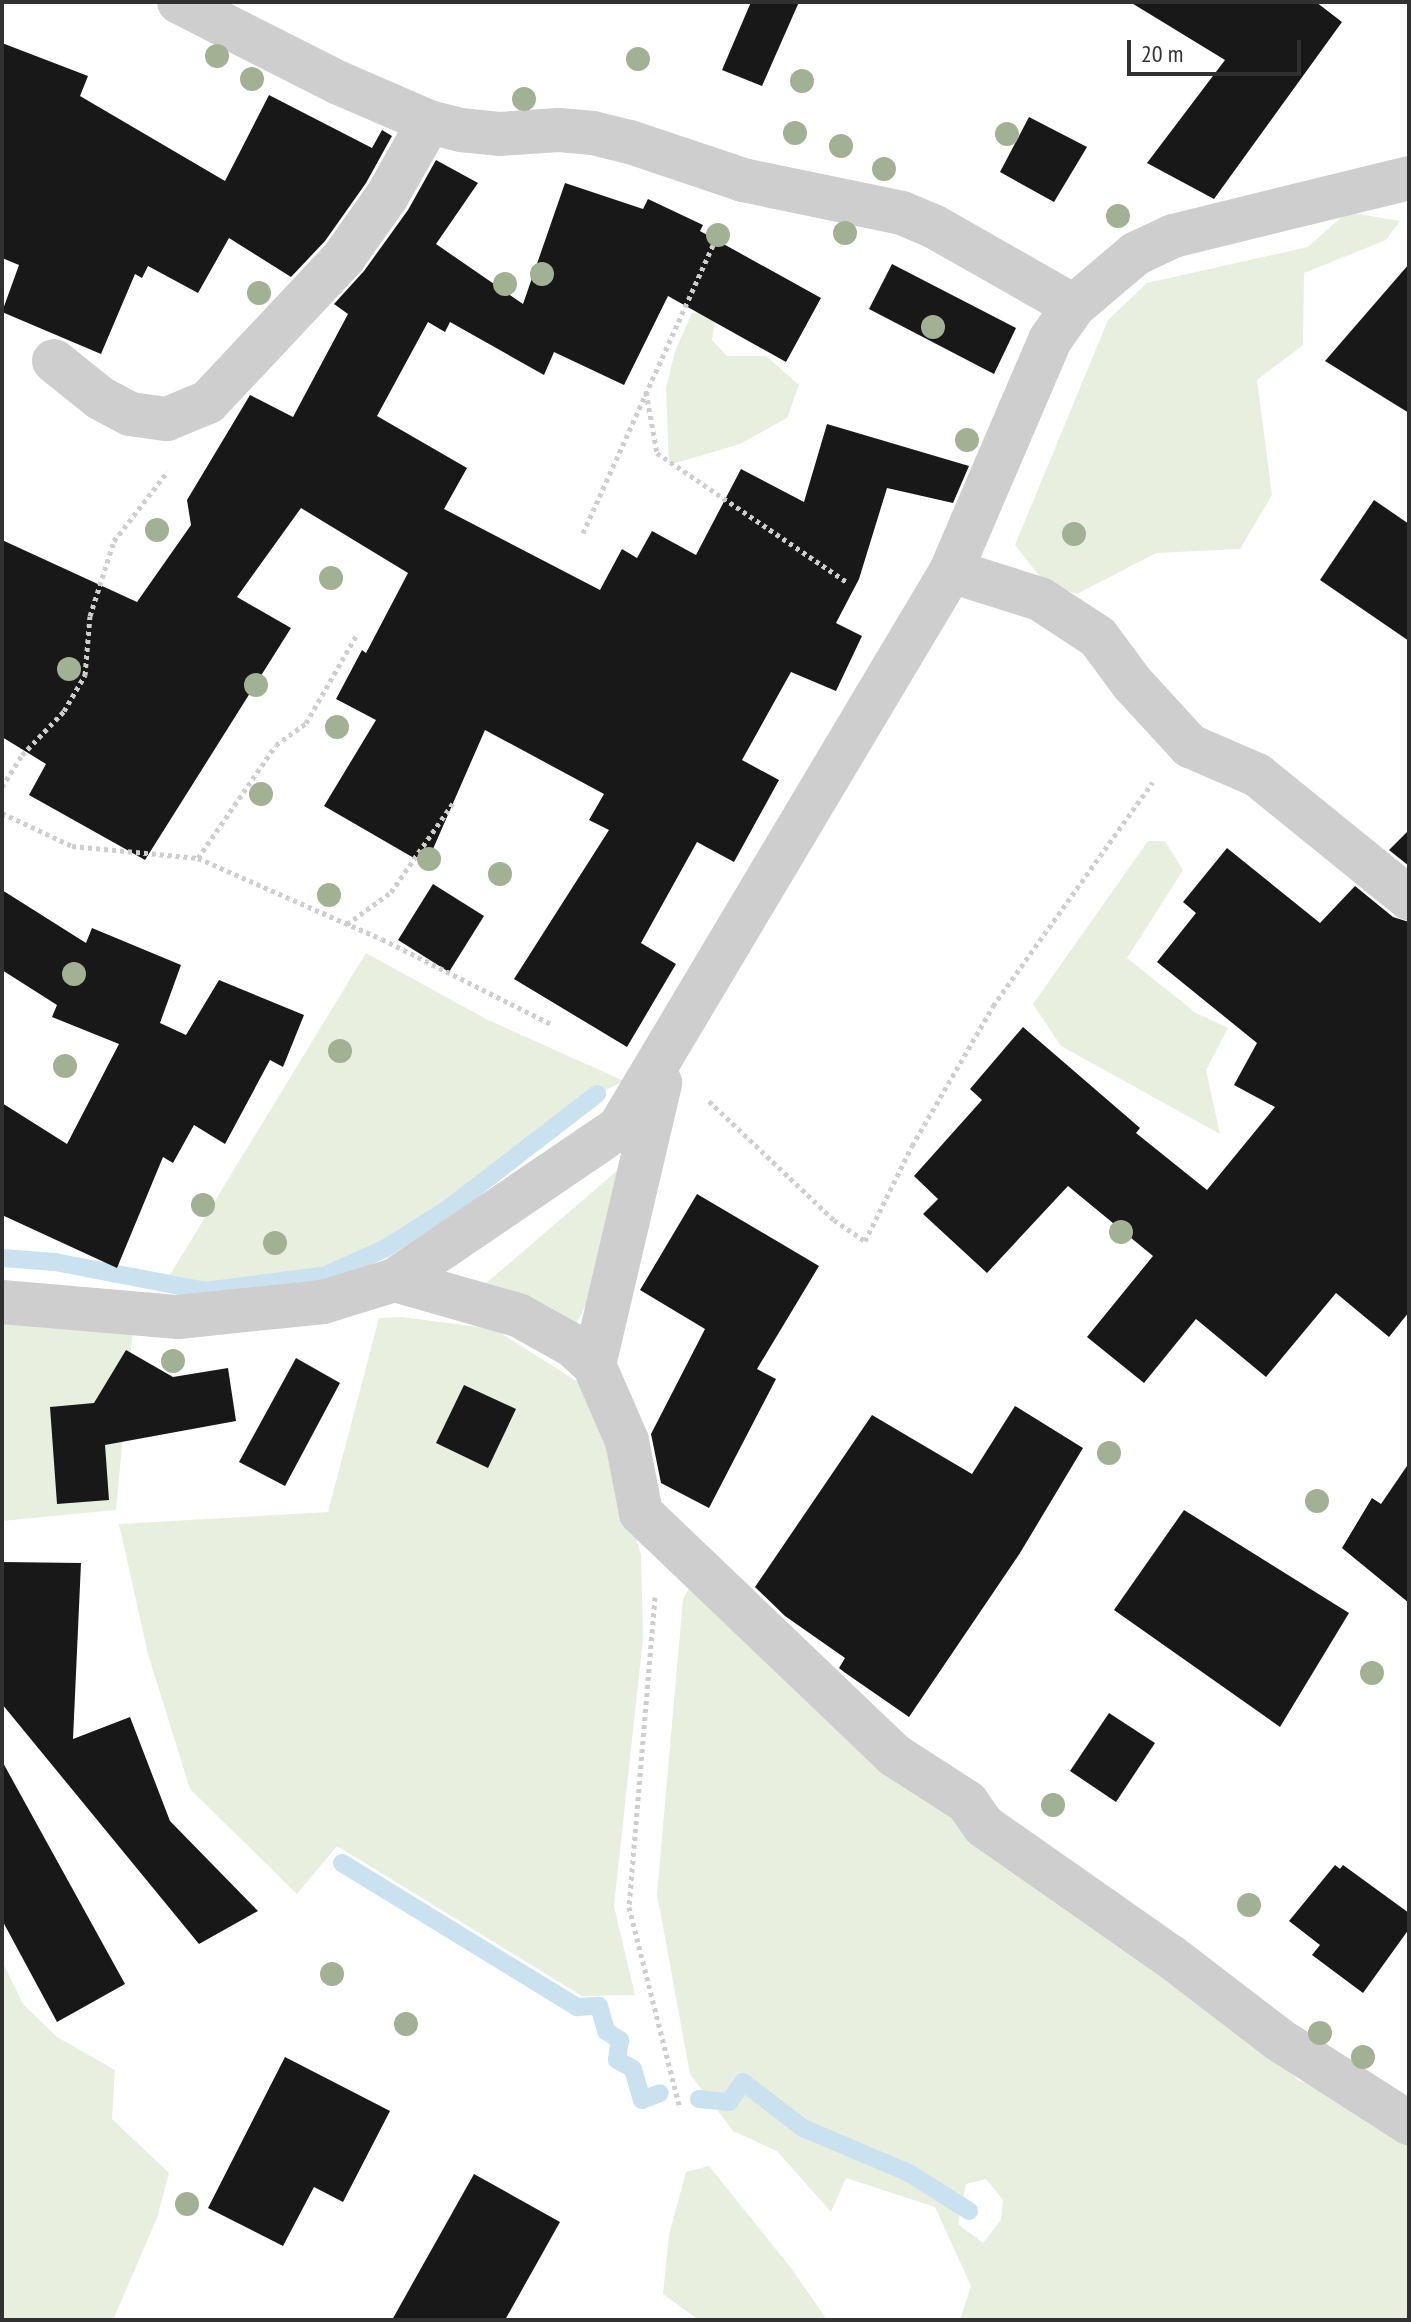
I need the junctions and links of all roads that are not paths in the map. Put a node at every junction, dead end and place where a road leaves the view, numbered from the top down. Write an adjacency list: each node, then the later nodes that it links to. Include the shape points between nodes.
1 (179, 2): 2 (street)
2 (429, 122): 4 (street, via 499,134 593,133 743,180 902,213); 5 (street, via 344,257 208,402 167,419 130,414 100,398)
3 (1409, 178): 4 (street, via 1173,236 1135,254)
4 (1074, 306): 6 (street, via 1050,340)
5 (54, 361)
6 (951, 571): 7 (street, via 1040,599 1098,637 1190,746 1257,775); 9 (street, via 619,1128)
7 (1409, 898)
8 (666, 1061): 11 (street)
9 (395, 1280): 10 (street, via 323,1302 222,1315 178,1317); 11 (street, via 518,1315 562,1338)
10 (2, 1302)
11 (594, 1365): 12 (street, via 627,1441 641,1513 894,1755 967,1802 984,1826 1278,2039)
12 (1409, 2123)

